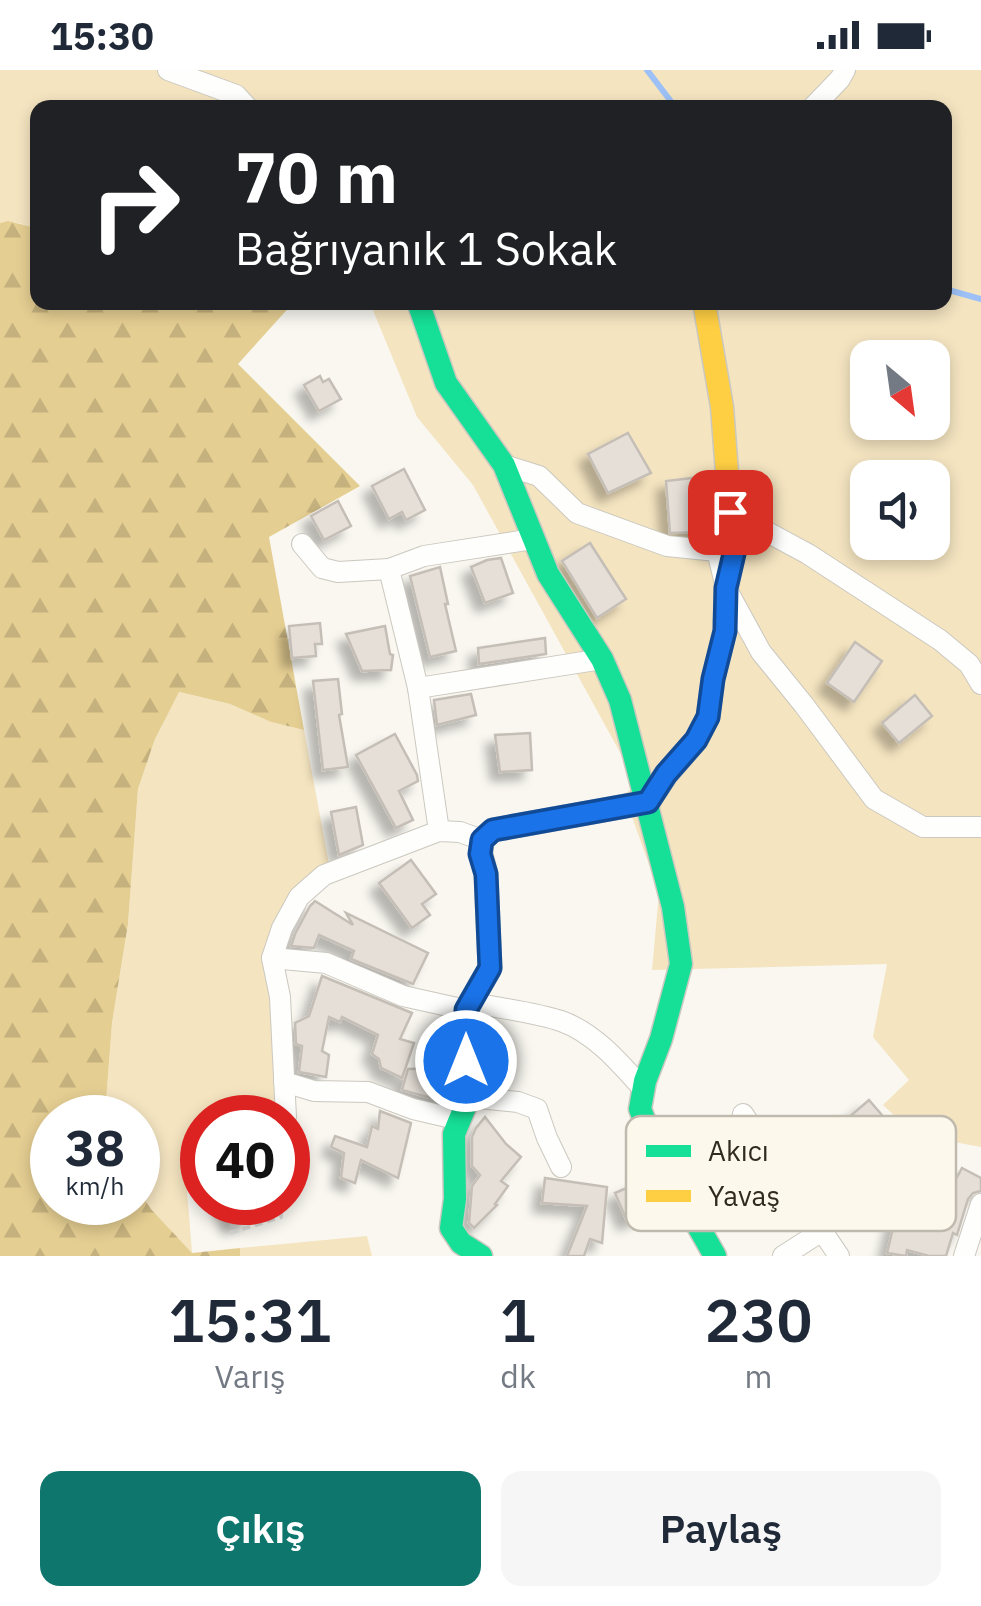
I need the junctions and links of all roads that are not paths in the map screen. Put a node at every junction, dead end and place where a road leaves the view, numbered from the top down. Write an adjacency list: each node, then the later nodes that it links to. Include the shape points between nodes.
1 (168, 70): 3 (street)
2 (845, 70): 4 (street)
3 (241, 100)
4 (820, 100)
5 (421, 310): 7 (street, via 446,382)
6 (705, 310): 8 (street)
7 (504, 466): 9 (street); 12 (street, via 539,476 576,513 667,546 717,551)
8 (730, 512): 12 (street, via 739,532); 14 (street, via 940,640)
9 (533, 538): 11 (street, via 424,556); 13 (street)
10 (302, 544): 11 (street, via 322,568)
11 (389, 569): 15 (street)
12 (726, 588): 16 (street, via 708,717); 17 (street, via 761,652 874,799 922,827)
13 (602, 659): 15 (street); 16 (street)
14 (981, 684)
15 (418, 688): 18 (street)
16 (648, 802): 19 (street, via 493,830); 23 (street, via 680,964)
17 (981, 827)
18 (438, 830): 19 (street); 20 (street, via 324,875 299,897)
19 (482, 840): 21 (street, via 490,968)
20 (272, 958): 21 (street, via 326,963 403,996); 22 (street)
21 (467, 1006): 23 (street, via 562,1021 598,1043); 25 (street)
22 (284, 1082): 24 (street); 27 (street, via 314,1091 368,1092)
23 (644, 1090): 26 (street)
24 (285, 1095)
25 (469, 1097): 27 (street); 28 (street, via 537,1109)
26 (643, 1116)
27 (460, 1120): 32 (street, via 452,1228)
28 (561, 1167)
29 (981, 1204): 36 (street)
30 (701, 1231): 33 (street)
31 (822, 1231): 34 (street); 35 (street)
32 (480, 1256)
33 (715, 1256)
34 (783, 1256)
35 (839, 1256)
36 (964, 1256)

